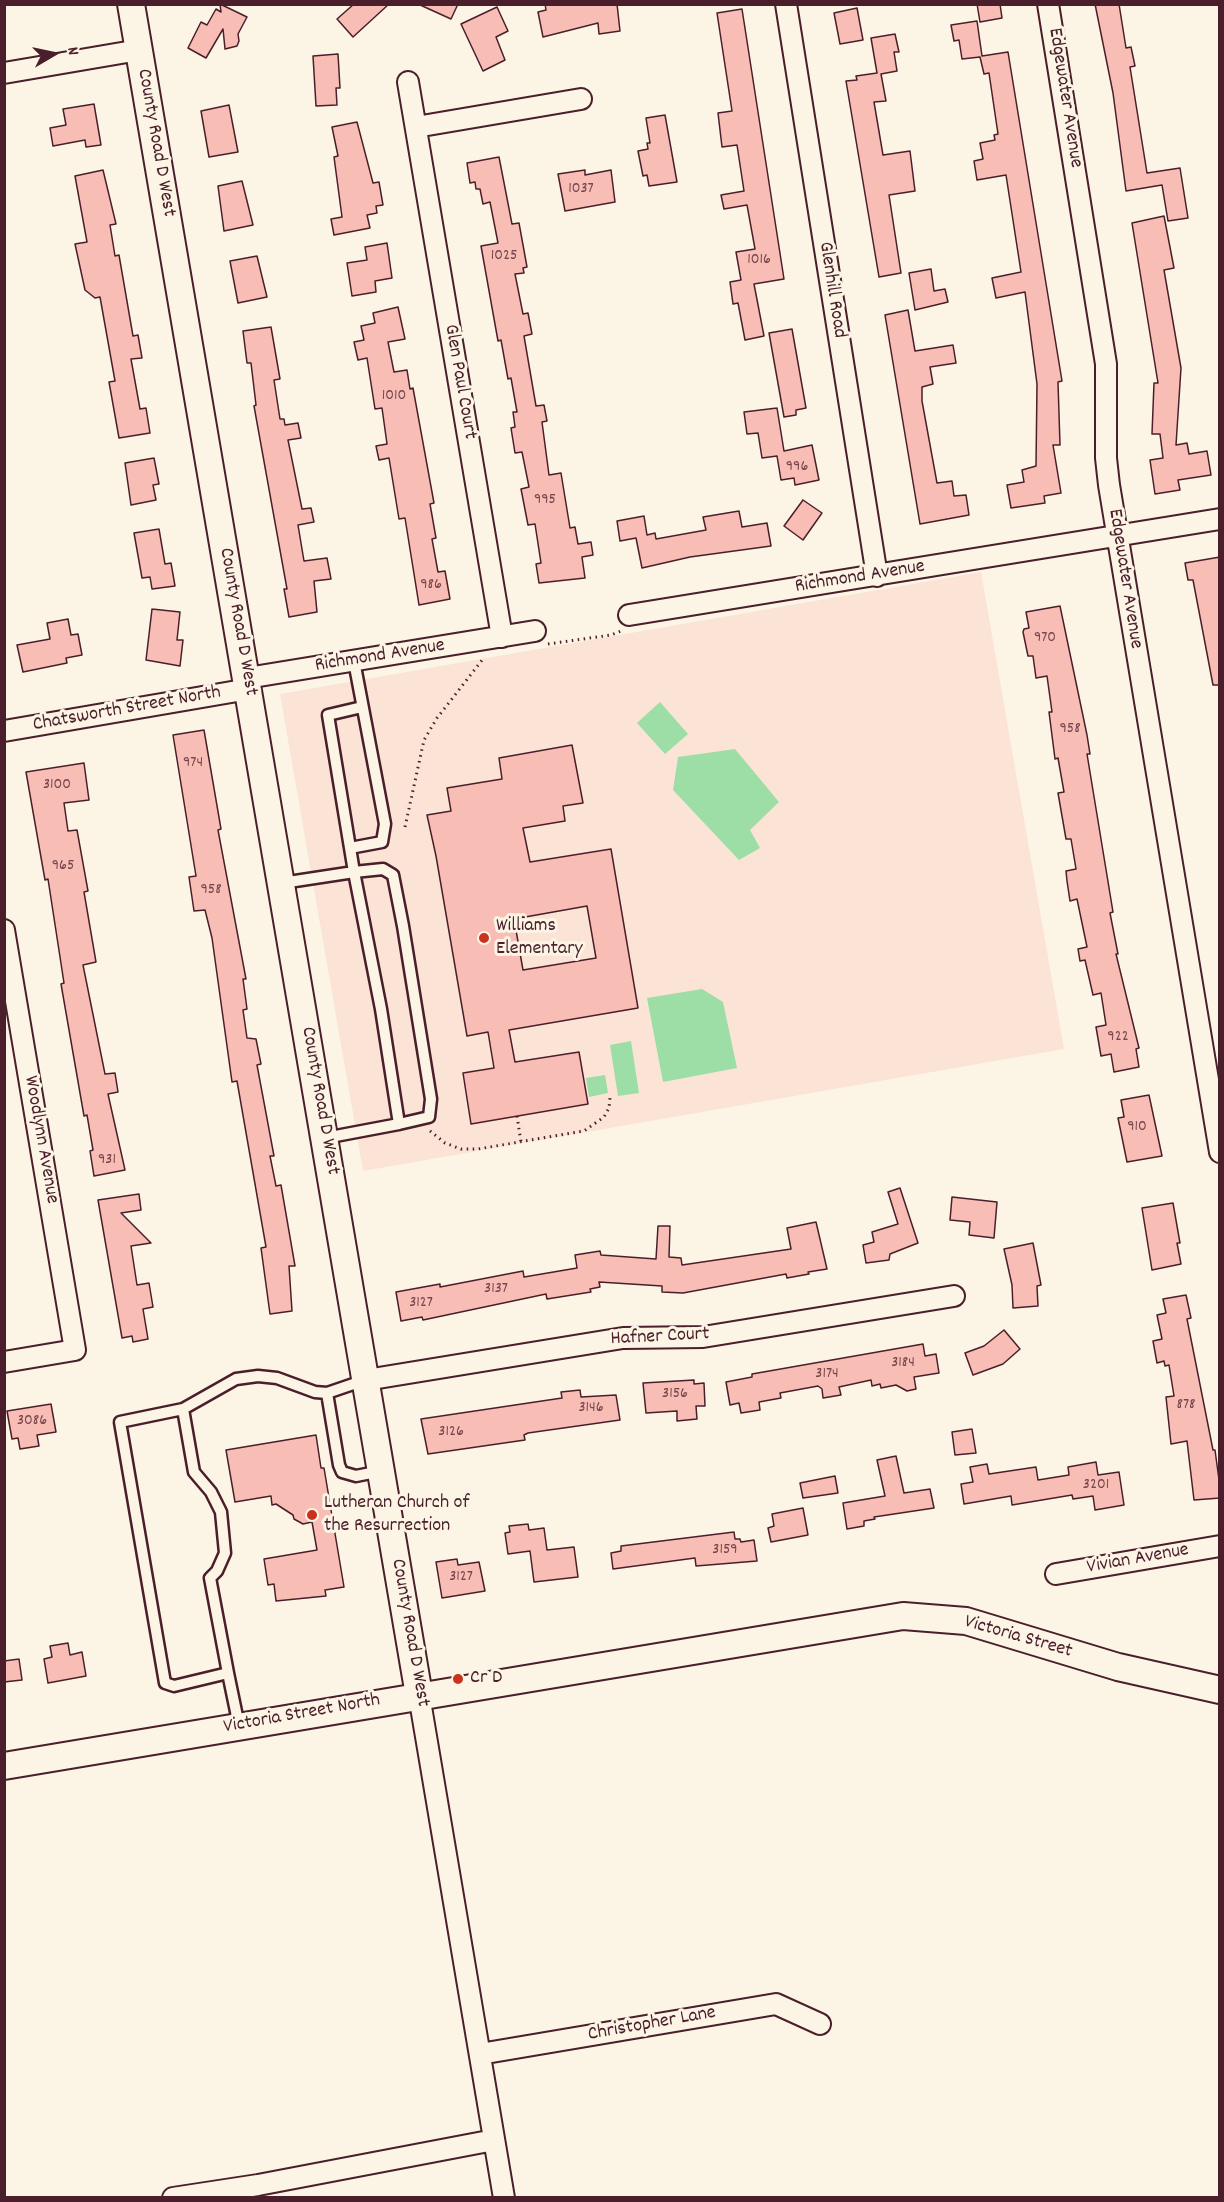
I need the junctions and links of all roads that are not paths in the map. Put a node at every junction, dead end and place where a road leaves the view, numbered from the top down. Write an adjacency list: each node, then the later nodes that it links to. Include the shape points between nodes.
1 (131, 4): 4 (street, County Road D West)
2 (786, 4): 11 (street, Glenhill Road)
3 (1048, 4): 10 (street, Edgewater Avenue, via 1102,326 1106,458)
4 (139, 50): 5 (street); 16 (street, County Road D West)
5 (4, 74)
6 (408, 82): 8 (street, Glen Paul Court)
7 (581, 99): 8 (street)
8 (416, 127): 13 (street, Glen Paul Court)
9 (1220, 519): 10 (street, Richmond Avenue)
10 (1117, 536): 11 (street, Richmond Avenue); 25 (street, Edgewater Avenue)
11 (877, 576): 12 (street, Richmond Avenue)
12 (629, 615)
13 (495, 638): 14 (street, Richmond Avenue); 15 (street, Richmond Avenue)
14 (539, 638)
15 (354, 661): 16 (street, Richmond Avenue); 17 (lane)
16 (248, 684): 18 (street, Chatsworth Street North); 21 (street, County Road D West)
17 (362, 707): 19 (lane, via 384,824 382,842); 19 (lane, via 328,714)
18 (4, 731)
19 (350, 848): 20 (lane)
20 (354, 872): 21 (lane); 23 (lane); 23 (lane, via 383,869 393,875 403,926 431,1099 429,1117)
21 (282, 883): 24 (street, County Road D West)
22 (4, 930): 27 (street, Woodlynn Avenue, via 75,1350)
23 (399, 1124): 24 (lane)
24 (325, 1138): 28 (street, County Road D West)
25 (1220, 1152)
26 (954, 1296): 28 (street, Hafner Court, via 703,1337 623,1338)
27 (4, 1362)
28 (366, 1380): 29 (lane); 31 (street, County Road D West)
29 (327, 1392): 30 (lane, via 258,1376 236,1379); 31 (lane, via 342,1472 356,1476)
30 (183, 1409): 35 (lane, via 194,1472 221,1512 225,1553 210,1578); 35 (lane, via 120,1422 165,1683 174,1686)
31 (381, 1471): 37 (street, County Road D West)
32 (1220, 1546): 33 (street, Vivian Avenue)
33 (1056, 1574)
34 (707, 1648): 36 (street, Victoria Street, via 903,1616 966,1621 1118,1667); 37 (street, Victoria Street North)
35 (228, 1673): 38 (lane)
36 (1220, 1690)
37 (419, 1695): 38 (street, Victoria Street North); 41 (street, County Road D West)
38 (239, 1726): 39 (street, Victoria Street North)
39 (4, 1766)
40 (820, 2024): 41 (street, Christopher Lane, via 776,2004)
41 (480, 2054): 42 (street, County Road D West)
42 (494, 2140): 43 (street); 44 (street, County Road D West)
43 (173, 2198)
44 (504, 2198)

